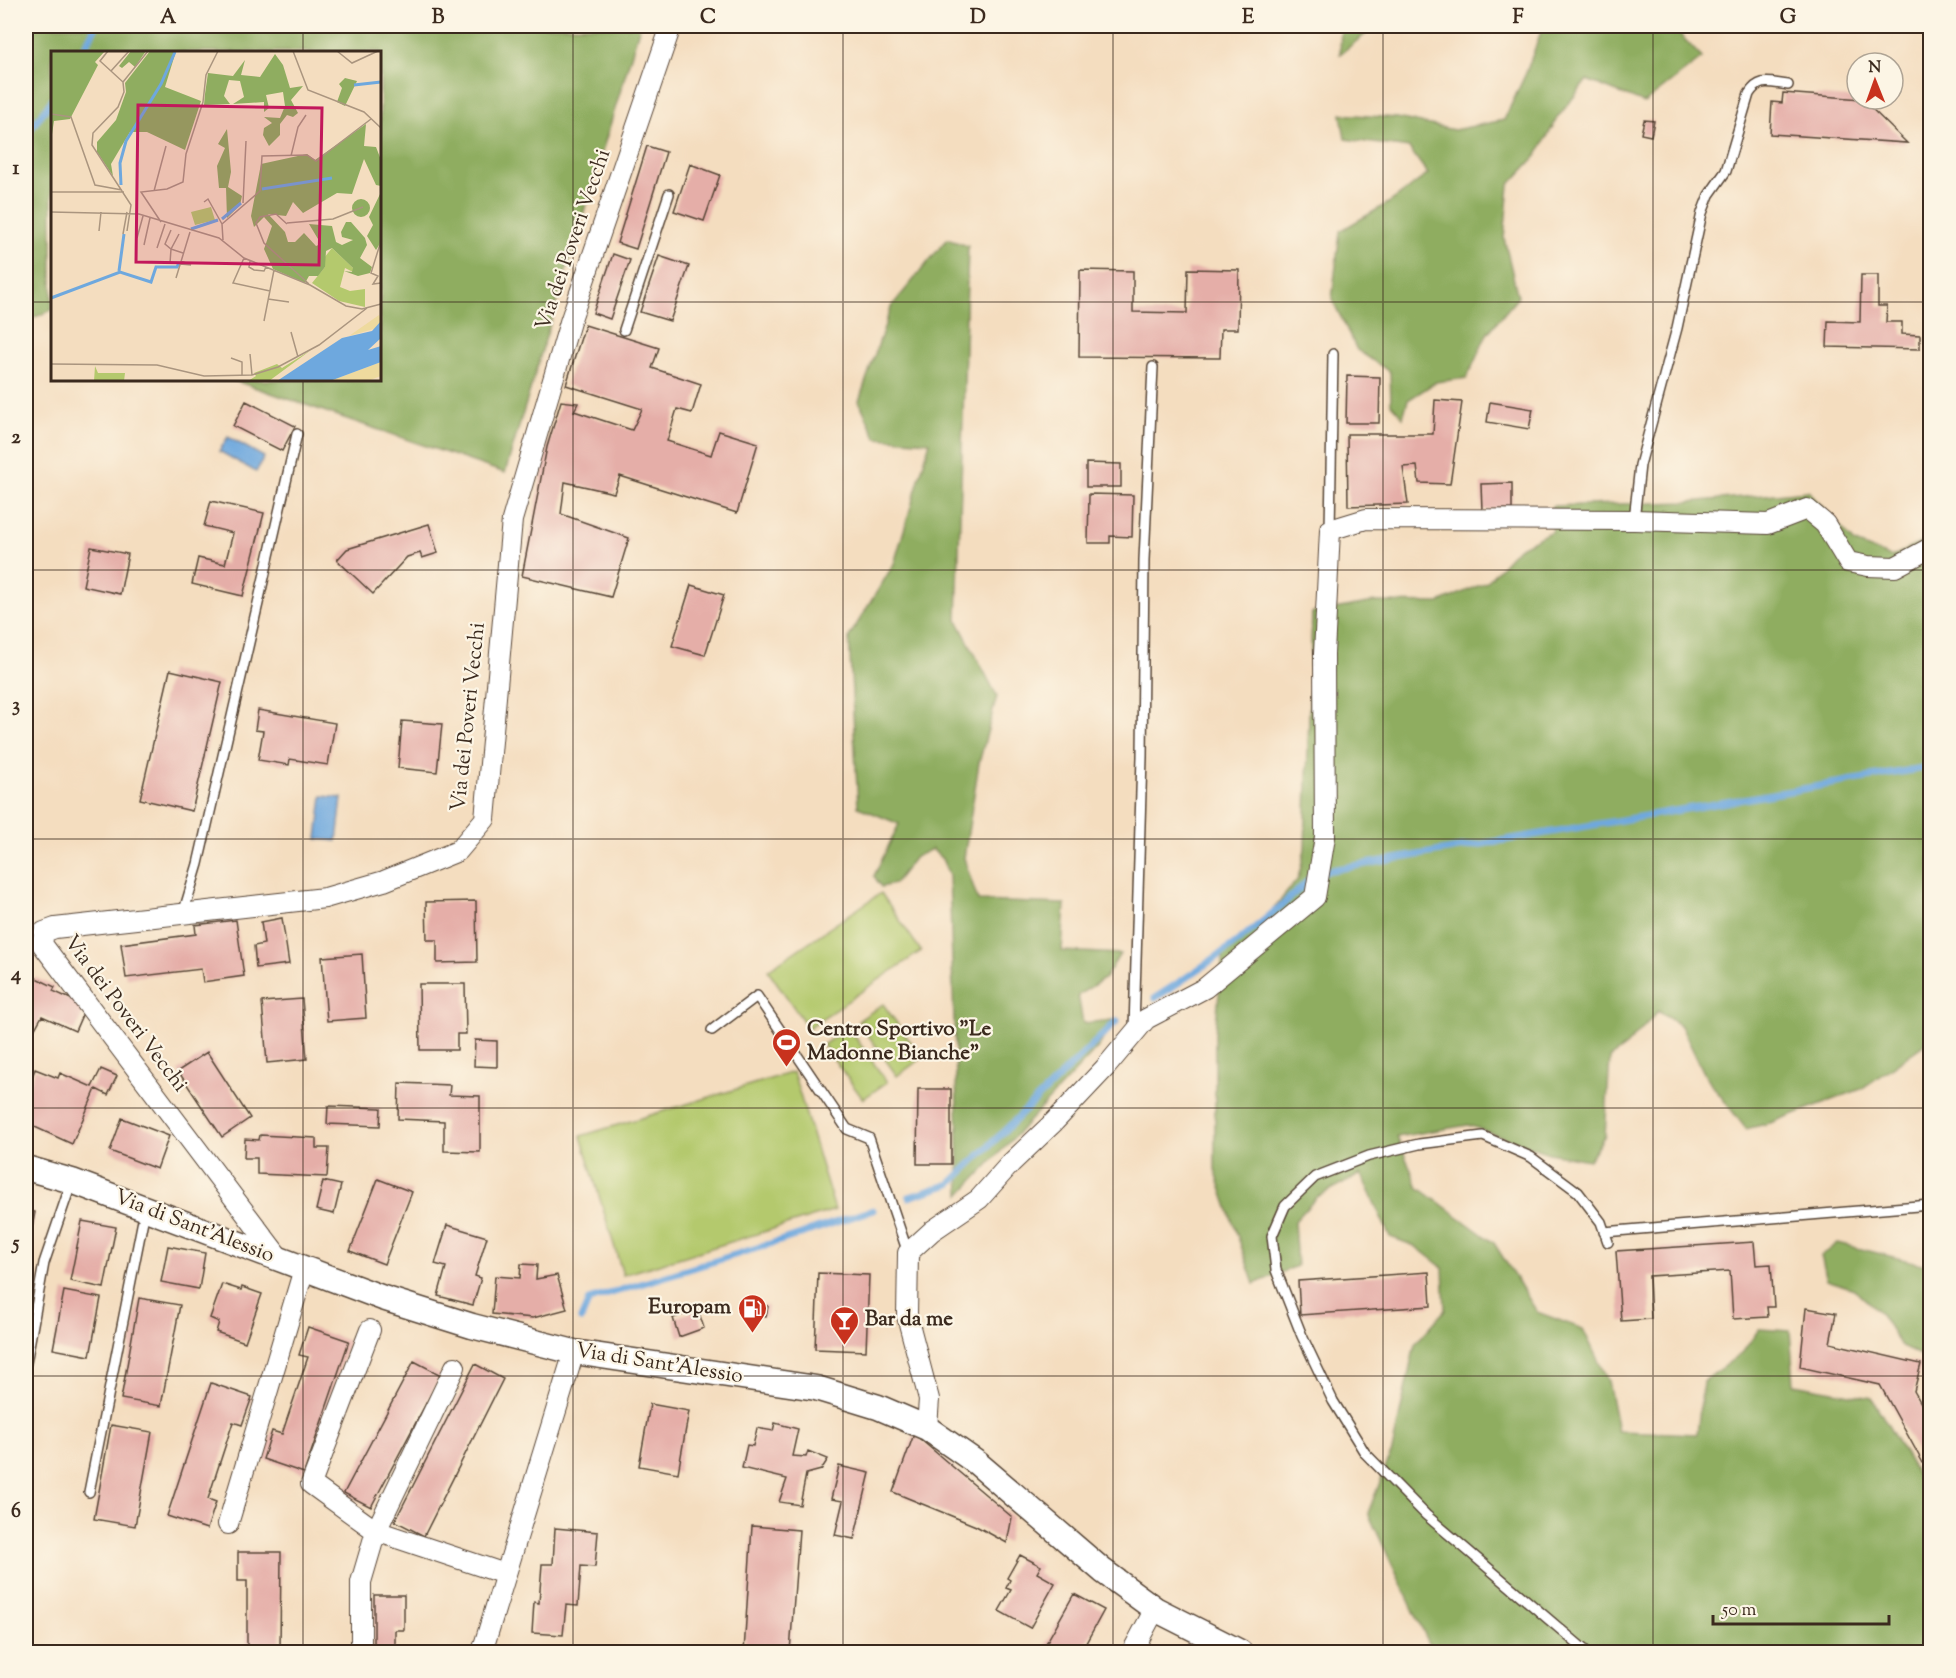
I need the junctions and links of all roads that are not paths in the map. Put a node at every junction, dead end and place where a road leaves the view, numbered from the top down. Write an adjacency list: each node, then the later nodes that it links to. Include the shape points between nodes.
1 (671, 26): 11 (street, Via dei Poveri Vecchi, via 570,322 512,520 485,819 458,851 374,885 325,898)
2 (1788, 85): 8 (lane, via 1755,85 1726,171 1702,213 1677,328 1640,465)
3 (669, 194): 4 (lane)
4 (624, 330)
5 (1334, 354): 9 (lane)
6 (1153, 367): 13 (lane, via 1144,560)
7 (297, 434): 11 (lane, via 198,864)
8 (1639, 520): 9 (street, via 1366,519); 10 (street, via 1768,524 1807,509 1825,524 1848,562 1895,567)
9 (1330, 530): 13 (street, via 1324,654 1325,837 1315,897 1205,988 1146,1019)
10 (1930, 548)
11 (183, 914): 19 (street, Via dei Poveri Vecchi, via 55,928 44,932 42,944)
12 (712, 1030): 18 (lane, via 757,996 848,1129 869,1138)
13 (1134, 1032): 18 (street, via 980,1199)
14 (26, 1167): 15 (street, Via di Sant'Alessio)
15 (72, 1181): 17 (street, Via di Sant'Alessio); 23 (lane, via 44,1263)
16 (1930, 1205): 35 (lane, via 1606,1237 1601,1222 1578,1192 1531,1157 1483,1136 1369,1155 1315,1177 1285,1206 1272,1236 1276,1270 1333,1401 1365,1453 1426,1515)
17 (146, 1208): 19 (street, Via di Sant'Alessio); 26 (lane)
18 (908, 1253): 25 (street, via 908,1316 929,1399)
19 (280, 1259): 20 (street, Via di Sant'Alessio)
20 (304, 1269): 22 (street, Via di Sant'Alessio, via 472,1326); 27 (street)
21 (370, 1330): 28 (street, via 311,1484)
22 (574, 1352): 25 (street, Via di Sant'Alessio, via 816,1388 878,1407); 29 (street)
23 (26, 1363)
24 (455, 1367): 28 (street)
25 (927, 1428): 30 (street, Via di Sant'Alessio, via 977,1463 1102,1572)
26 (89, 1492)
27 (228, 1524)
28 (376, 1531): 29 (street); 32 (street, via 361,1582)
29 (505, 1574): 33 (street)
30 (1155, 1609): 31 (street, Via di Sant'Alessio); 34 (street)
31 (1227, 1649)
32 (361, 1653)
33 (482, 1653)
34 (1132, 1653)
35 (1587, 1653)

